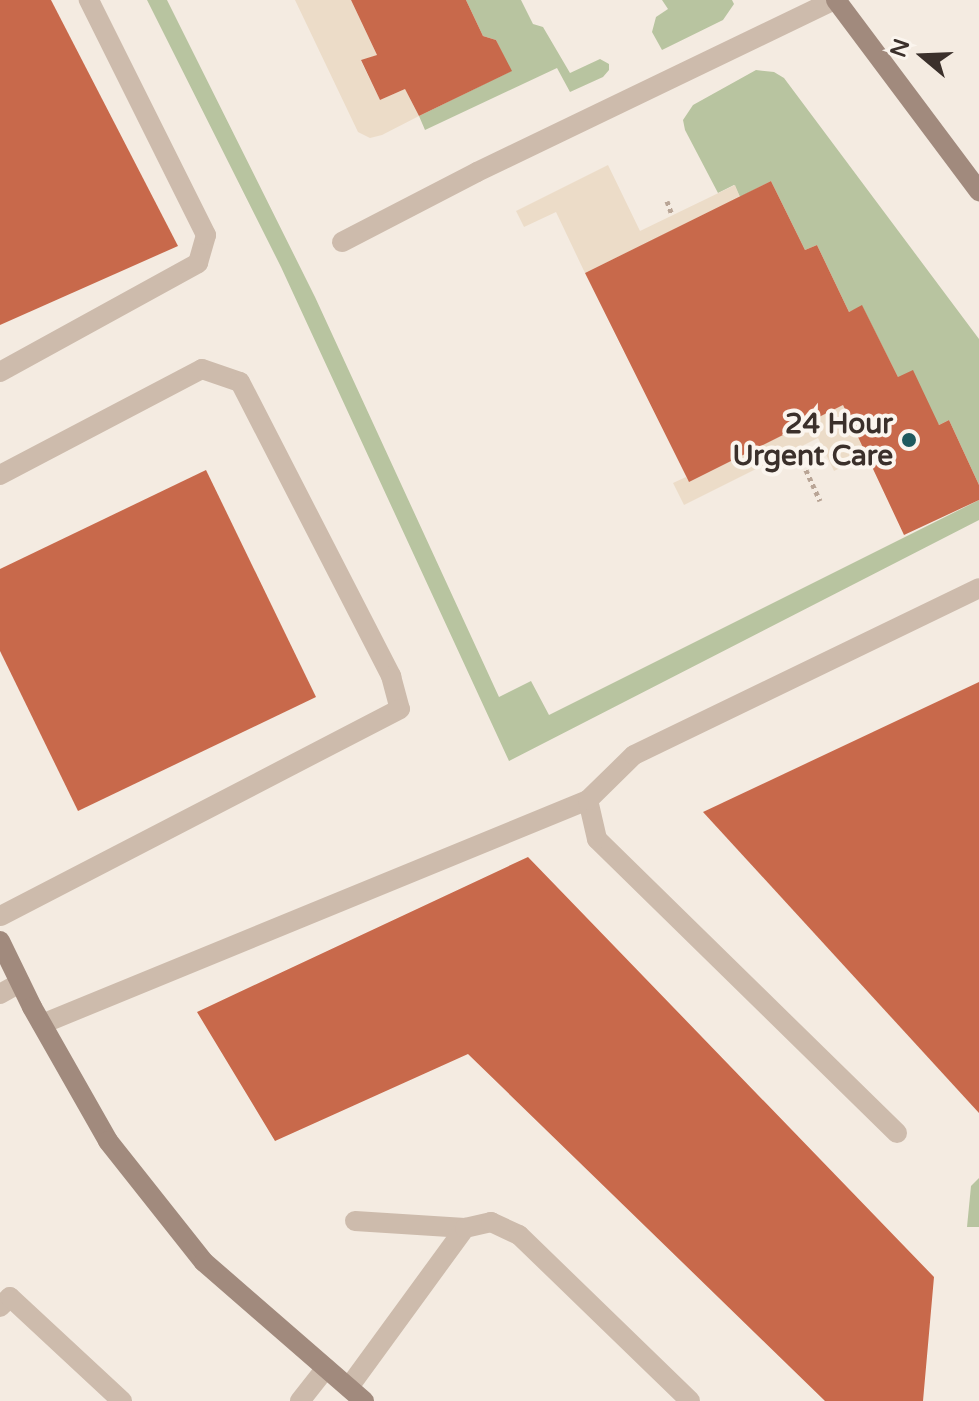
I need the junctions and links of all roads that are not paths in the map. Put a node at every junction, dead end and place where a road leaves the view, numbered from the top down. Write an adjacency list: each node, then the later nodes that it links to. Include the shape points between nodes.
1 (89, 0): 5 (lane, via 206,235 198,263)
2 (835, 0): 3 (street); 4 (lane)
3 (979, 191)
4 (342, 242)
5 (0, 372)
6 (0, 475): 9 (lane, via 202,369 240,382 391,676 400,709)
7 (979, 588): 8 (lane, via 634,755)
8 (588, 800): 13 (lane); 14 (lane, via 597,839)
9 (0, 916)
10 (0, 941): 11 (street)
11 (20, 983): 12 (lane); 13 (street)
12 (0, 994)
13 (42, 1024): 18 (street, via 108,1141 204,1262)
14 (897, 1133)
15 (355, 1221): 16 (lane)
16 (465, 1228): 19 (lane); 22 (lane, via 491,1222 519,1235)
17 (0, 1307): 20 (lane, via 10,1297)
18 (326, 1368): 19 (street); 21 (lane)
19 (356, 1394)
20 (122, 1401)
21 (300, 1401)
22 (690, 1401)

